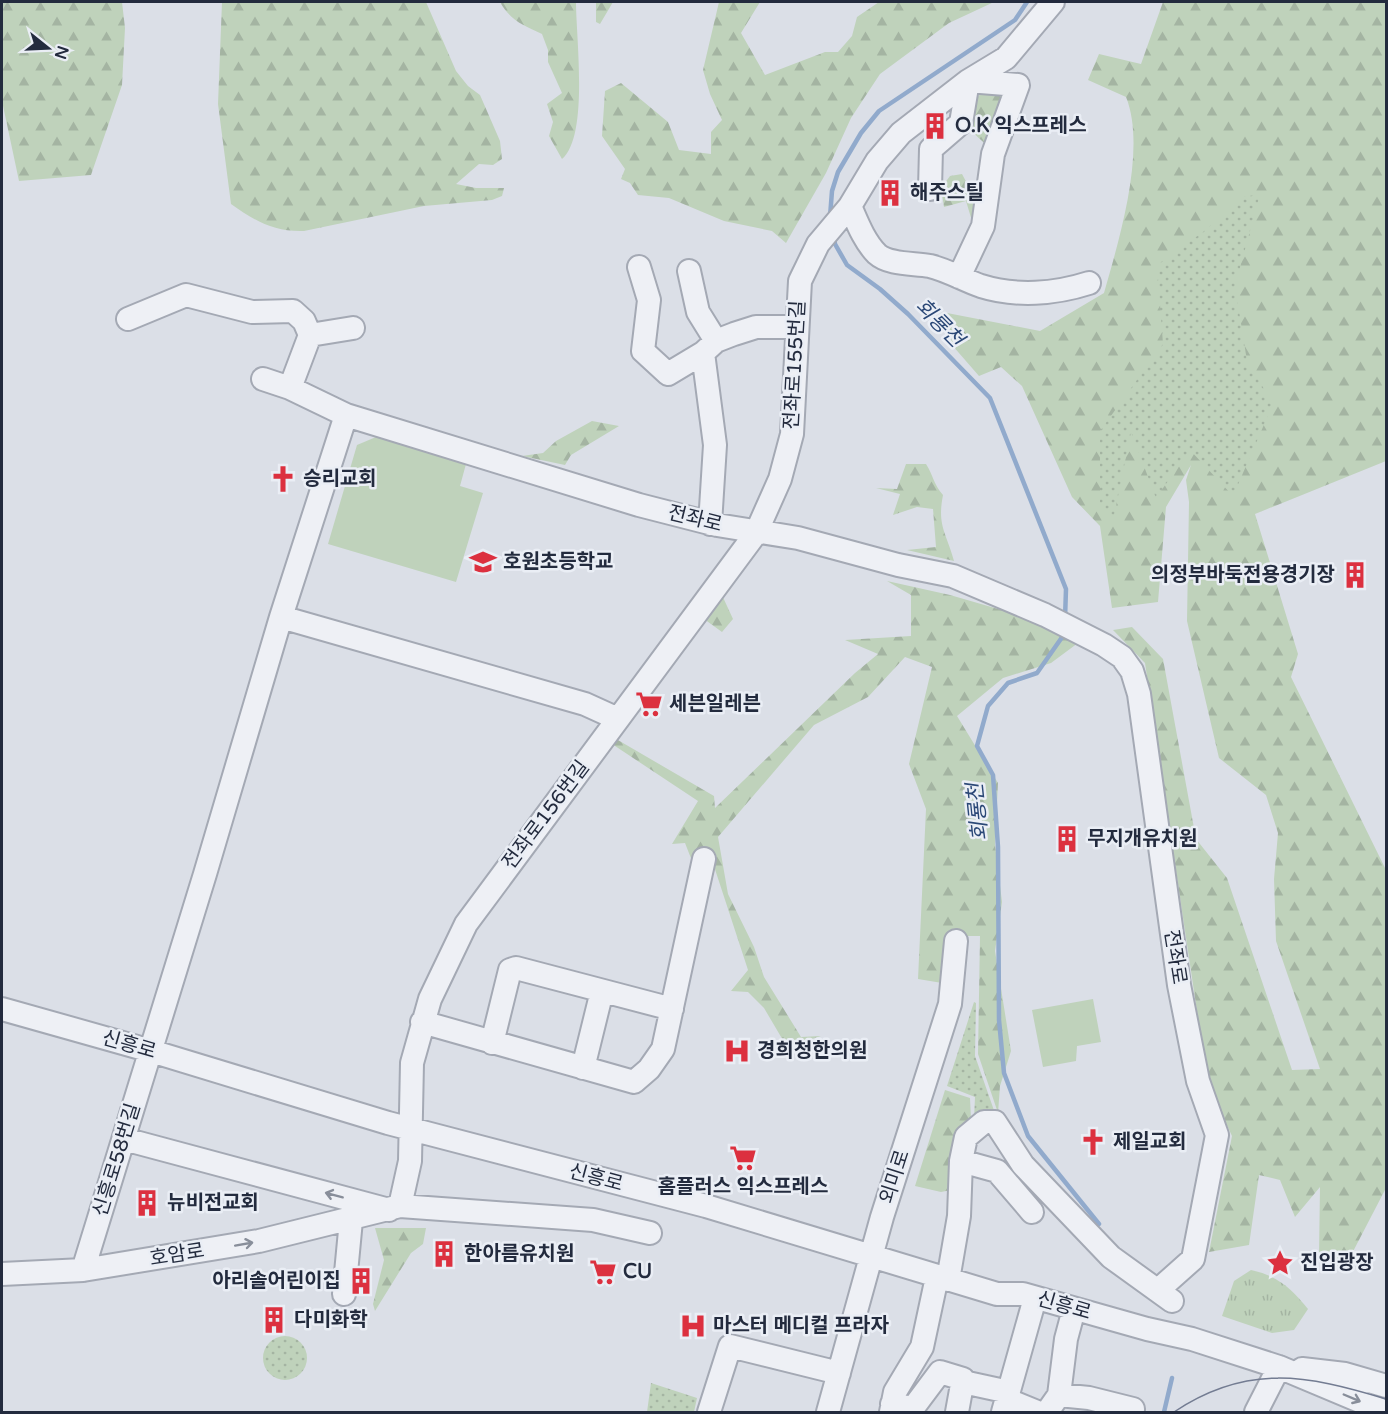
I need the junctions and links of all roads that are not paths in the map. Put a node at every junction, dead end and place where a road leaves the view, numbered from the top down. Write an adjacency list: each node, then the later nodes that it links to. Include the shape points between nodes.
1 (1053, 4): 2 (street, 전좌로155번길, via 1006,58)
2 (968, 81): 3 (street, via 961,123 932,149); 4 (street, 전좌로155번길, via 901,133 877,161); 7 (street, via 1018,85 993,154 983,226)
3 (930, 189)
4 (850, 206): 7 (street, via 860,230 878,255); 10 (street, 전좌로155번길, via 818,244 800,281)
5 (639, 267): 13 (street, via 649,300 643,351 668,374)
6 (689, 271): 13 (street)
7 (959, 277): 8 (street, via 983,287 1042,293)
8 (1089, 283)
9 (128, 319): 12 (street, via 186,295 252,312 293,311 304,321)
10 (796, 327): 13 (street, via 756,327); 18 (street, 전좌로155번길, via 792,434 780,479)
11 (353, 328): 12 (street)
12 (310, 335): 15 (street)
13 (709, 347): 17 (street, via 715,445)
14 (263, 380): 15 (street, 전좌로)
15 (290, 388): 16 (street, 전좌로)
16 (346, 415): 17 (street, 전좌로); 19 (street, 신흥로58번길)
17 (710, 524): 18 (street, 전좌로)
18 (756, 533): 20 (street, 전좌로156번길); 32 (street, 전좌로, via 798,538 953,576 1087,637 1122,657 1132,671 1139,694 1179,985 1198,1082 1217,1135 1193,1259 1169,1292 1111,1257 1023,1165 995,1122 984,1122 966,1137)
19 (281, 617): 20 (street, via 585,704); 28 (street, 신흥로58번길)
20 (618, 719): 26 (street, 전좌로156번길, via 466,924 440,973)
21 (704, 859): 25 (street)
22 (956, 941): 37 (street, 외미로, via 950,1004)
23 (602, 991): 25 (street); 27 (street, via 516,968 510,970); 29 (street)
24 (2, 1009): 28 (street, 신흥로)
25 (672, 1009): 29 (street, via 663,1049 634,1082)
26 (422, 1022): 27 (street); 30 (street, 전좌로156번길, via 412,1063)
27 (492, 1043): 29 (street)
28 (151, 1051): 30 (street, 신흥로); 31 (street, 신흥로58번길)
29 (583, 1068)
30 (411, 1128): 33 (street, 전좌로156번길, via 410,1161); 37 (street, 신흥로, via 706,1206)
31 (124, 1139): 33 (street, one-way to 31); 38 (street, 신흥로58번길)
32 (961, 1161): 34 (street, via 996,1172); 40 (street, via 959,1216)
33 (396, 1208): 35 (street, 호암로); 36 (street, 호암로, via 593,1220)
34 (1032, 1212)
35 (351, 1220): 38 (street, 호암로, one-way to 35, via 260,1241); 41 (street)
36 (650, 1233)
37 (871, 1256): 40 (street, 신흥로); 45 (street, 외미로)
38 (83, 1270): 39 (street, 호암로)
39 (2, 1274)
40 (943, 1279): 42 (street, 신흥로, via 997,1294); 52 (street, via 922,1347 895,1392)
41 (344, 1294)
42 (1035, 1298): 43 (street, 신흥로); 50 (street)
43 (1074, 1309): 44 (street, 신흥로, via 1192,1339); 51 (street)
44 (1279, 1367): 46 (street); 54 (street, one-way to 54); 59 (street)
45 (839, 1373): 55 (street, via 730,1346); 56 (street, 외미로)
46 (1345, 1374): 47 (street); 49 (street)
47 (1386, 1378)
48 (963, 1382): 50 (street); 52 (street, via 940,1372 913,1408); 57 (street)
49 (1386, 1386)
50 (1007, 1402): 58 (street)
51 (1053, 1404): 53 (street, via 1089,1398)
52 (892, 1408)
53 (1133, 1409)
54 (1386, 1412)
55 (709, 1413)
56 (828, 1413)
57 (957, 1413)
58 (1037, 1413)
59 (1256, 1413)

